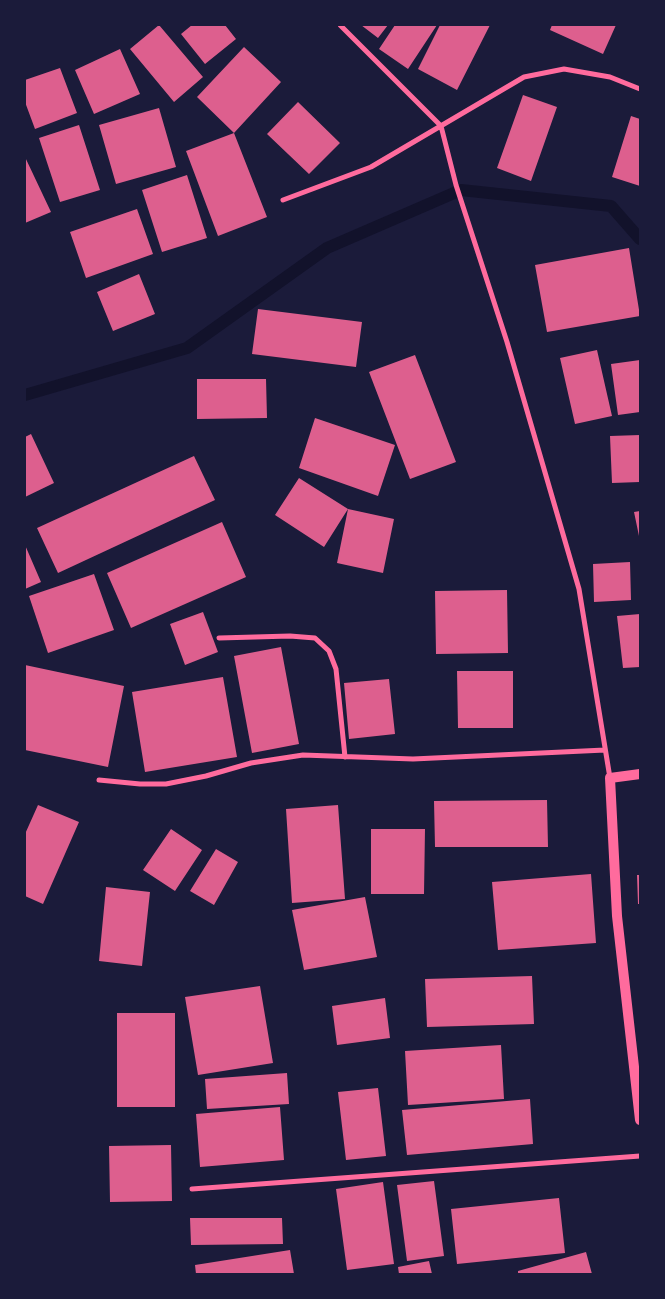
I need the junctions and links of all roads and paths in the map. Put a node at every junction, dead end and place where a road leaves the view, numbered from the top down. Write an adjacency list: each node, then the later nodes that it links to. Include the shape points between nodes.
1 (340, 25): 3 (street)
2 (640, 89): 3 (street, via 610,77 564,69 524,77)
3 (441, 126): 4 (street, via 371,167); 6 (street, via 579,589)
4 (283, 200)
5 (219, 638): 7 (street, via 315,638 329,651 336,669)
6 (605, 750): 7 (street, via 413,759); 9 (street)
7 (345, 757): 10 (street, via 303,755 251,763 166,784)
8 (640, 774): 9 (main road)
9 (610, 778): 11 (main road, via 618,916)
10 (99, 780)
11 (640, 1120)
12 (640, 1156): 13 (street)
13 (192, 1189)

